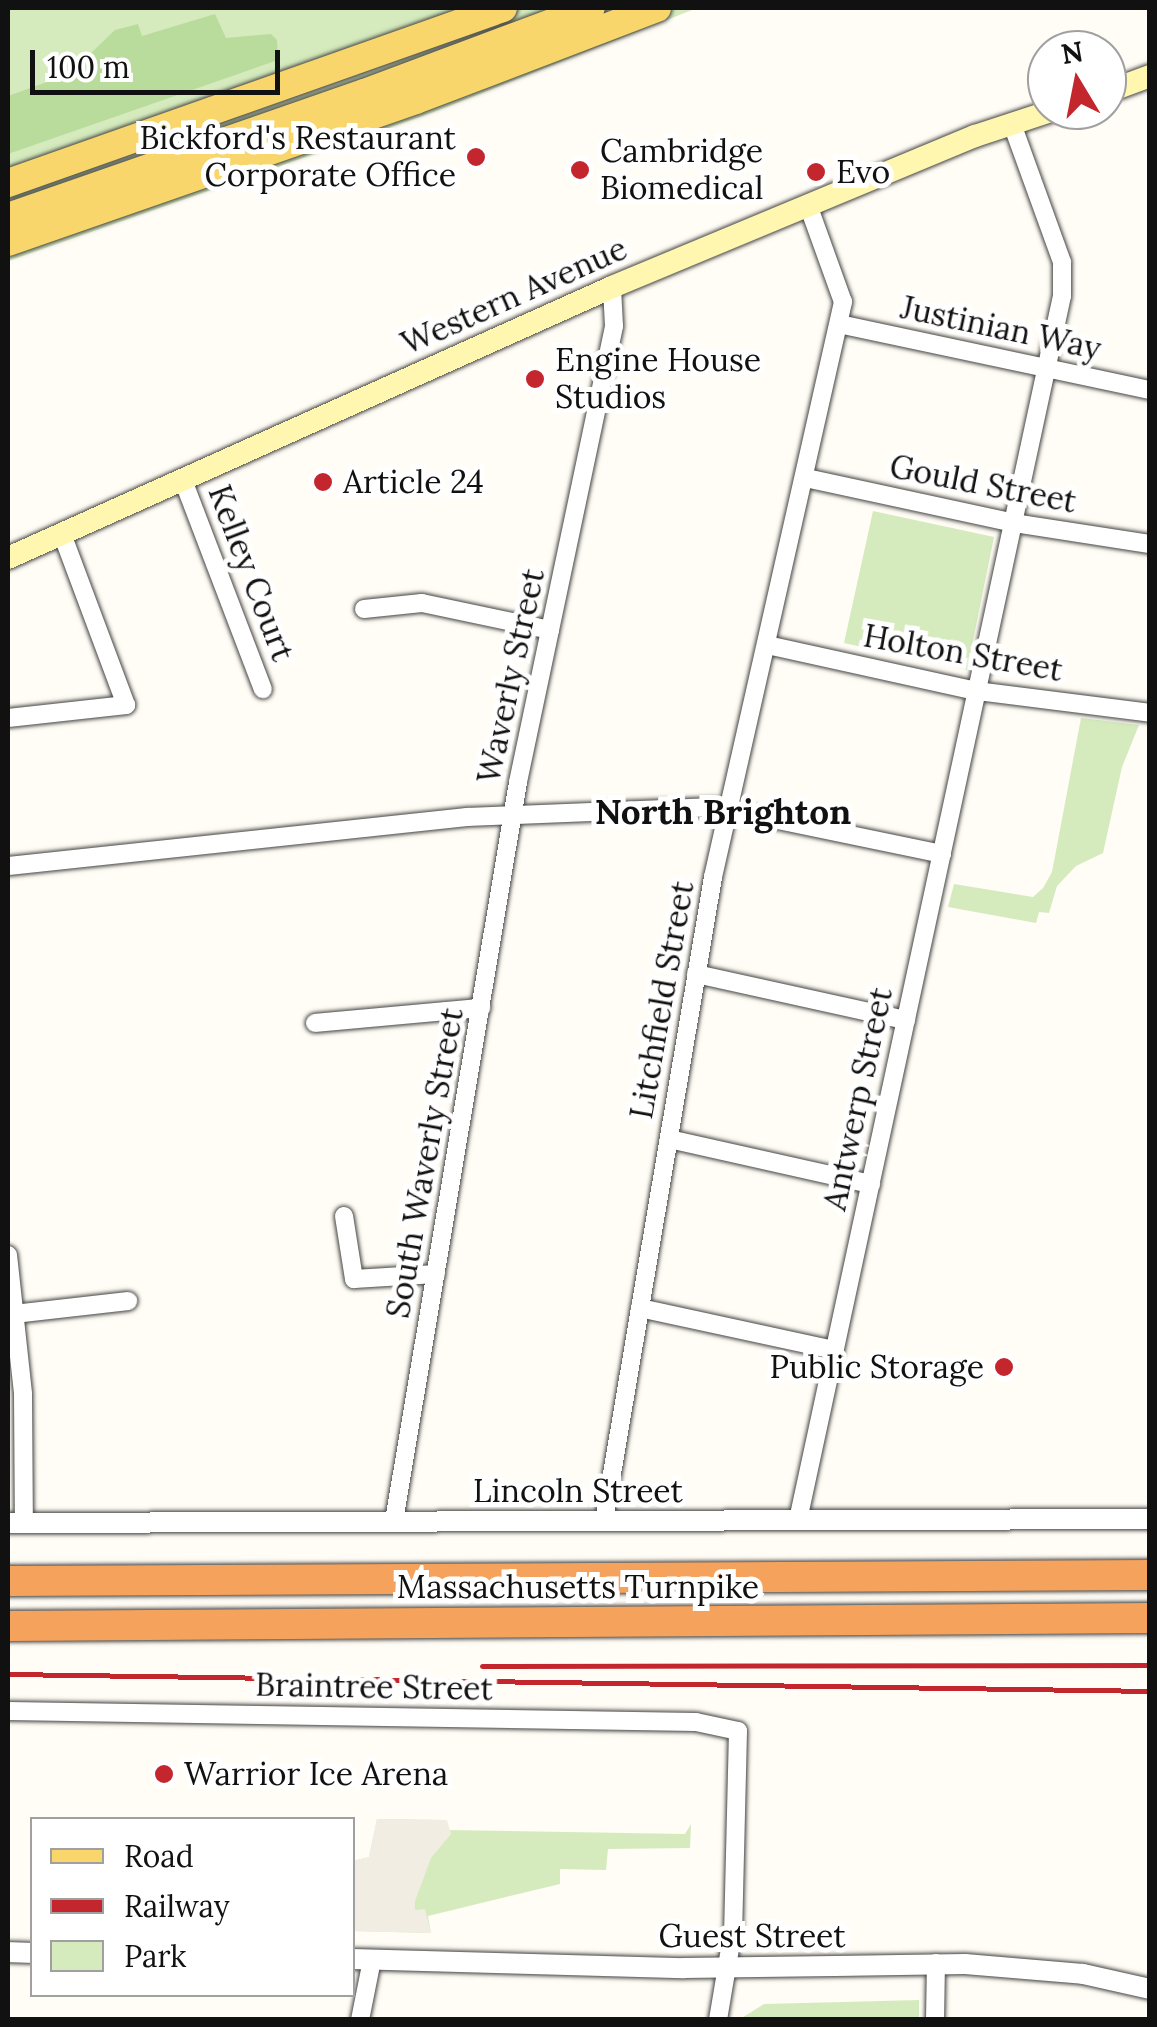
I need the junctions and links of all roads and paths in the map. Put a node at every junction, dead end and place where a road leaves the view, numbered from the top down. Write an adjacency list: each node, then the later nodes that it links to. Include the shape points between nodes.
1 (503, 8): 6 (main road)
2 (591, 8): 8 (main road)
3 (656, 8): 9 (main road, via 416,100)
4 (1027, 119): 5 (main road, Western Avenue)
5 (1012, 124): 7 (main road, Western Avenue); 12 (street, Antwerp Street, via 1062,262)
6 (8, 183)
7 (808, 205): 10 (main road, Western Avenue); 11 (street, Litchfield Street, via 843,292)
8 (8, 217)
9 (8, 242)
10 (612, 287): 15 (main road, Western Avenue); 21 (street, Waverly Street, via 614,326)
11 (839, 324): 12 (street, Justinian Way); 14 (street, Litchfield Street)
12 (1048, 368): 13 (street, Justinian Way); 16 (street, Antwerp Street)
13 (1150, 390)
14 (806, 478): 16 (street, Gould Street); 22 (street, Litchfield Street)
15 (183, 480): 17 (main road, Western Avenue); 23 (street, Kelley Court)
16 (1014, 523): 18 (street, Gould Street); 24 (street, Antwerp Street)
17 (62, 534): 19 (main road, Western Avenue); 26 (street, via 126,704)
18 (1150, 544)
19 (8, 558)
20 (364, 609): 21 (street, via 422,603)
21 (550, 630): 28 (street, Waverly Street)
22 (767, 645): 24 (street, Holton Street); 27 (street, Litchfield Street)
23 (262, 689)
24 (977, 691): 25 (street, Holton Street); 29 (street, Antwerp Street)
25 (1150, 713)
26 (8, 718)
27 (728, 808): 28 (street); 29 (street); 31 (street, Litchfield Street)
28 (514, 815): 30 (street, Waverly Street); 32 (street, South Waverly Street)
29 (942, 854): 33 (street, Antwerp Street)
30 (8, 866)
31 (696, 974): 33 (street); 35 (street, Litchfield Street)
32 (481, 1008): 34 (street); 39 (street, South Waverly Street)
33 (906, 1020): 36 (street, Antwerp Street)
34 (315, 1024)
35 (668, 1139): 36 (street); 41 (street, Litchfield Street)
36 (871, 1184): 43 (street, Antwerp Street)
37 (344, 1216): 39 (street, via 354,1279)
38 (8, 1255): 42 (street)
39 (436, 1274): 47 (street, South Waverly Street)
40 (128, 1300): 42 (street)
41 (640, 1308): 43 (street); 46 (street, Litchfield Street)
42 (14, 1314): 48 (street, via 23,1394)
43 (835, 1350): 45 (street, Antwerp Street)
44 (1150, 1519): 45 (street, Lincoln Street)
45 (798, 1520): 46 (street, Lincoln Street)
46 (604, 1521): 47 (street, Lincoln Street)
47 (394, 1522): 48 (street, Lincoln Street)
48 (16, 1523)
49 (1150, 1575): 50 (highway, Massachusetts Turnpike)
50 (8, 1581)
51 (1150, 1618): 52 (highway, Massachusetts Turnpike)
52 (8, 1626)
53 (8, 1712): 56 (street, Braintree Street, via 696,1722 738,1731 733,1931)
54 (362, 1960): 56 (street, Guest Street); 58 (street)
55 (936, 1963): 56 (street, Guest Street); 57 (street, Guest Street, via 1053,1970); 60 (street)
56 (726, 1967): 59 (street)
57 (1150, 1989)
58 (360, 2020)
59 (718, 2020)
60 (935, 2020)

